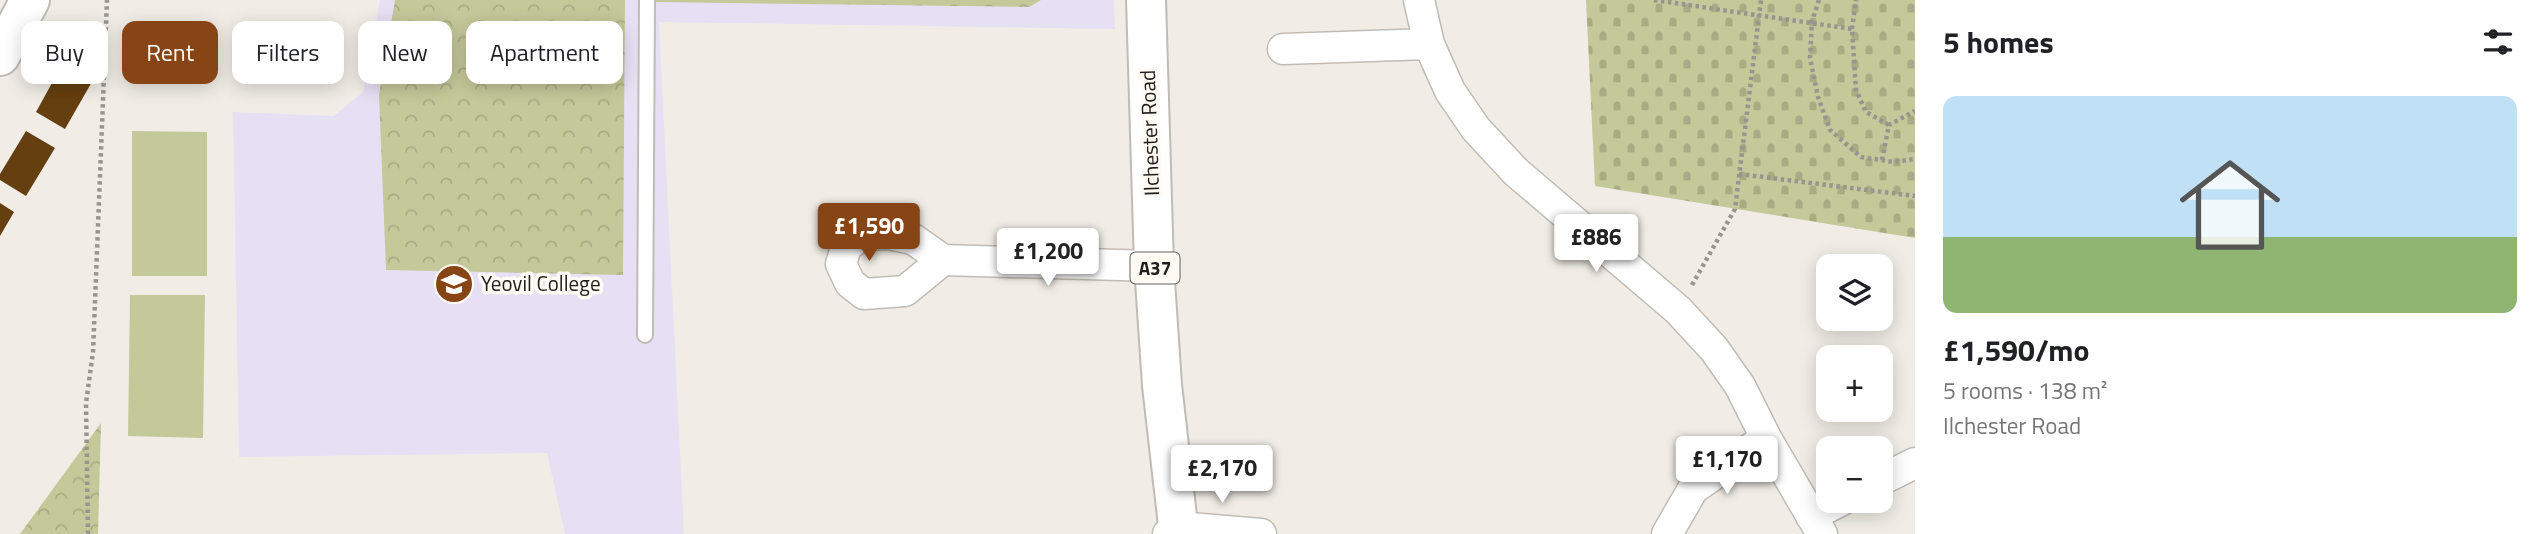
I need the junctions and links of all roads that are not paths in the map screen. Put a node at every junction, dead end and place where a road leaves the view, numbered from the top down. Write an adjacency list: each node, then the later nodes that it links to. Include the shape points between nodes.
1 (30, 0): 7 (main road)
2 (647, 0): 10 (lane)
3 (1146, 0): 9 (main road, Ilchester Road / A37)
4 (1419, 0): 5 (street)
5 (1429, 44): 6 (street); 11 (street, via 1450,92 1476,129 1508,163 1678,310 1734,377)
6 (1283, 49)
7 (0, 56)
8 (943, 260): 9 (street)
9 (1154, 266): 15 (main road, Ilchester Road / A37)
10 (645, 335)
11 (1766, 438): 14 (street); 17 (street, via 1693,489)
12 (1915, 463): 13 (street)
13 (1893, 474)
14 (1817, 525)
15 (1175, 532): 16 (street)
16 (1261, 534)
17 (1667, 534)

